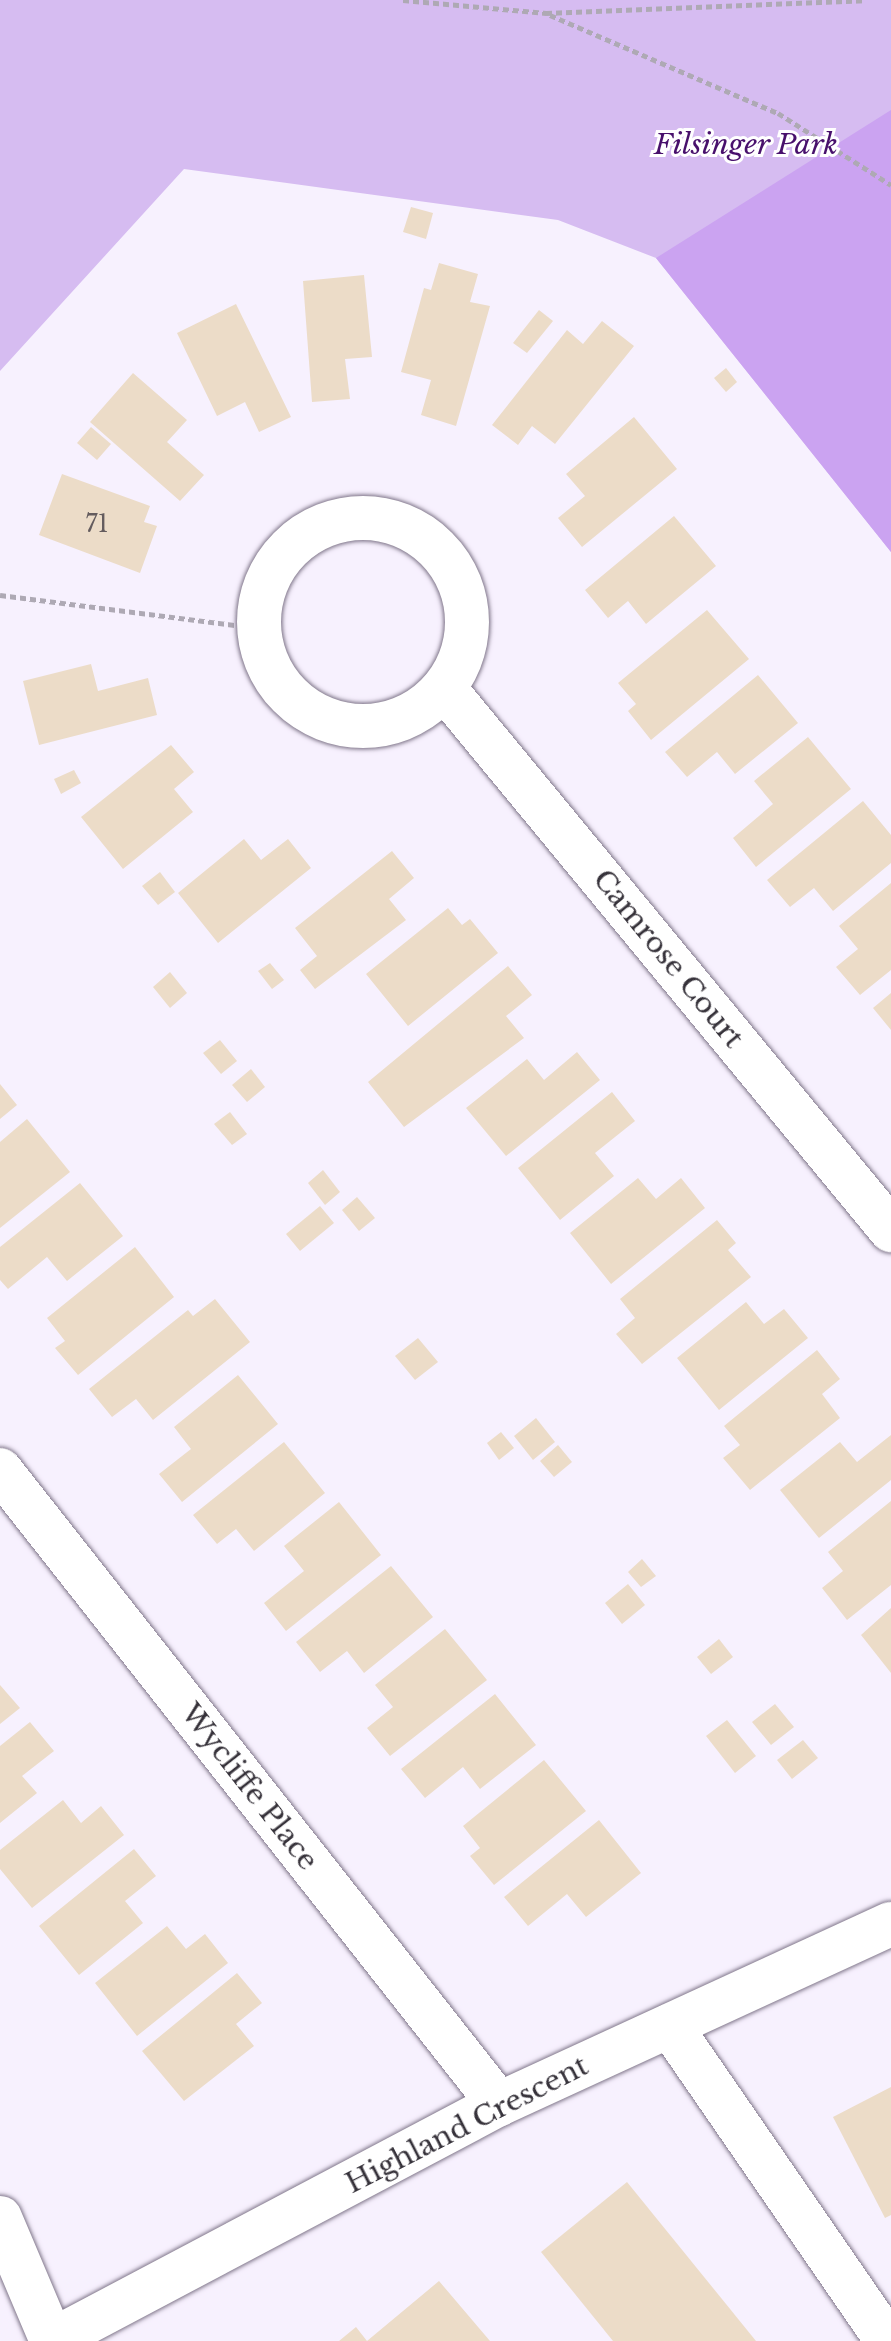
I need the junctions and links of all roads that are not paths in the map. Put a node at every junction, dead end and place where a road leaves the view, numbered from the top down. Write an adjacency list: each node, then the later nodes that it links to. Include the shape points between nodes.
1 (444, 688): 1 (street, via 464,645 468,622 462,585 446,557 408,526 364,516 319,525 281,555 261,592 257,628 268,668 284,693 330,722 366,726 392,722 425,706); 2 (street, Camrose Court)
2 (891, 1230)
3 (0, 1470): 6 (street, Wycliffe Place)
4 (891, 1924): 5 (street, Highland Crescent)
5 (670, 2026): 6 (street, Highland Crescent); 9 (street)
6 (499, 2104): 8 (street, Highland Crescent)
7 (0, 2218): 8 (street)
8 (52, 2341)
9 (887, 2341)

